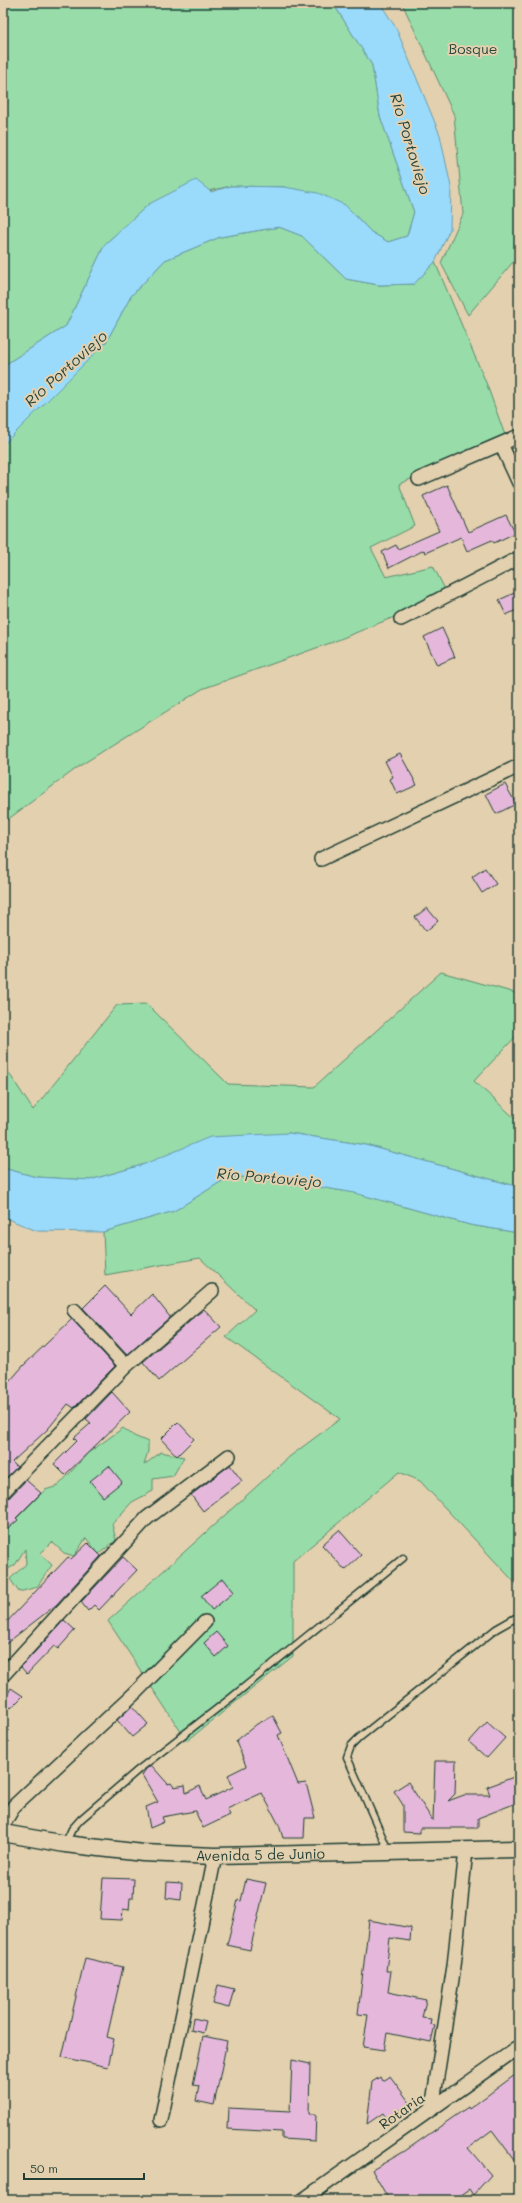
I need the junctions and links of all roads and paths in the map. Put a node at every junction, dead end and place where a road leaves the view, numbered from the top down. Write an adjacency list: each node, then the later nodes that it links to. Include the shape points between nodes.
1 (519, 436): 2 (street)
2 (501, 444): 3 (street); 4 (street)
3 (419, 479)
4 (519, 483)
5 (519, 558): 6 (street)
6 (401, 619)
7 (519, 766): 8 (street)
8 (322, 859)
9 (212, 1291): 11 (street)
10 (74, 1310): 11 (street)
11 (126, 1366): 13 (street)
12 (229, 1456): 17 (street, via 147,1518)
13 (3, 1492)
14 (403, 1558): 20 (lane, via 138,1770 81,1819 72,1829)
15 (519, 1616): 23 (lane, via 496,1629 351,1746 347,1757)
16 (205, 1622): 18 (street, via 135,1693 14,1806)
17 (3, 1675)
18 (3, 1825)
19 (3, 1833): 20 (street, Avenida 5 de Junio)
20 (65, 1844): 24 (street, Avenida 5 de Junio, via 143,1853)
21 (519, 1848): 22 (street, Avenida 5 de Junio)
22 (466, 1850): 23 (street, Avenida 5 de Junio); 26 (street, via 454,1966)
23 (389, 1852): 24 (street, Avenida 5 de Junio)
24 (215, 1856): 27 (street)
25 (519, 2047): 26 (street, Rotaria)
26 (432, 2109): 28 (street, Rotaria)
27 (161, 2120)
28 (303, 2200)

